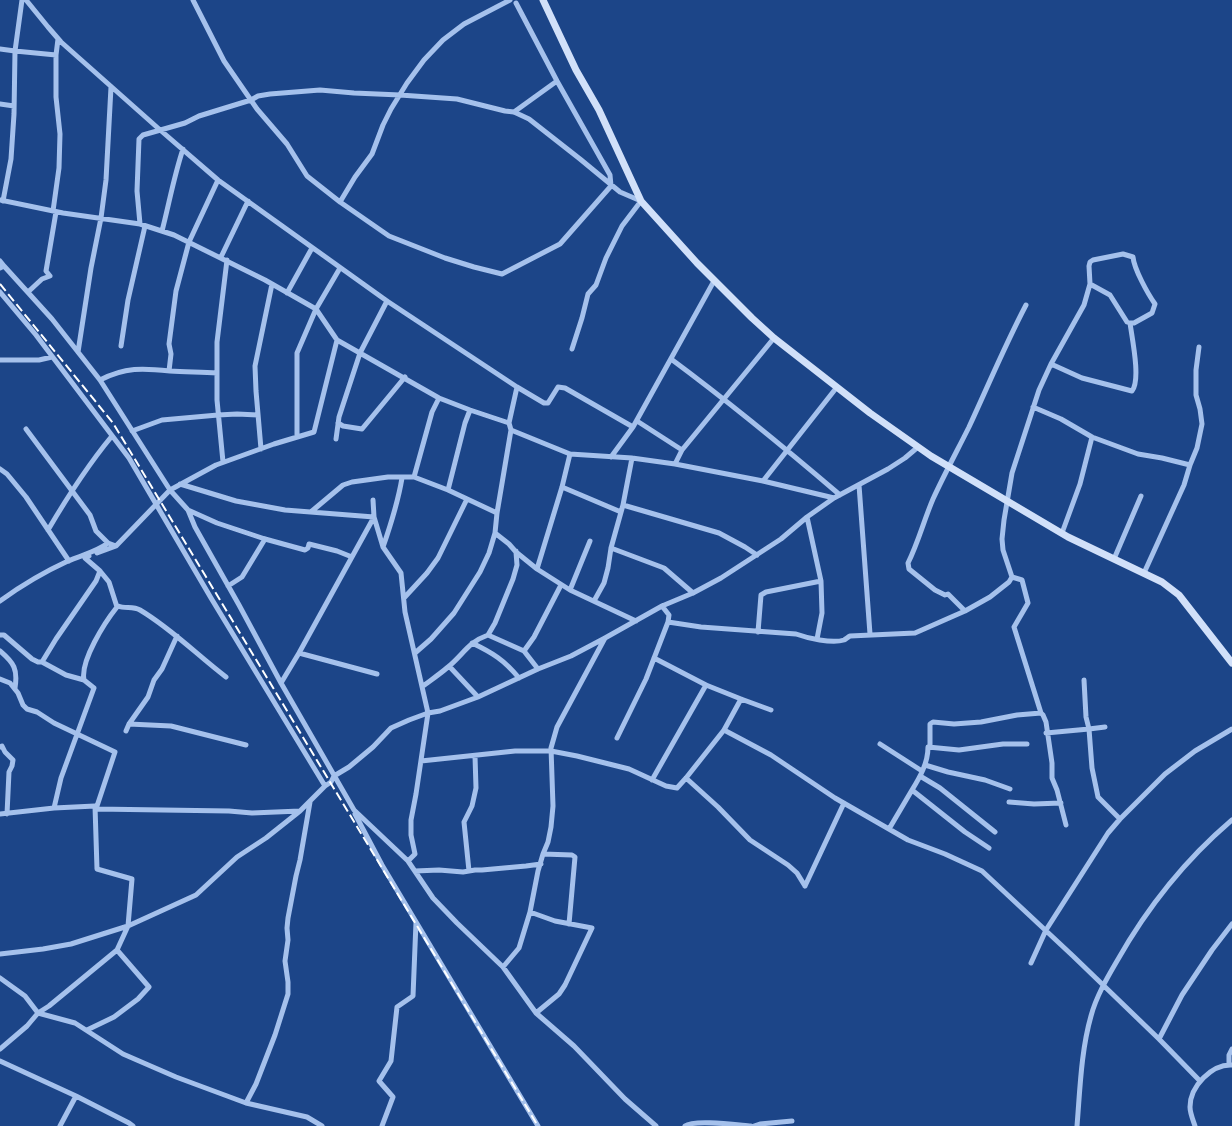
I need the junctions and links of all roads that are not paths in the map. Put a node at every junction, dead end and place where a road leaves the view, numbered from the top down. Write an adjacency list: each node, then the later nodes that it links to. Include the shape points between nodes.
1 (24, 0): 6 (street); 8 (street)
2 (193, 0): 13 (street, via 224,61)
3 (510, 0): 12 (street, via 464,24 443,40 414,72)
4 (543, 0): 23 (street)
5 (516, 3): 10 (street)
6 (58, 39): 9 (street); 11 (street)
7 (0, 49): 8 (street)
8 (15, 51): 9 (street); 15 (street)
9 (56, 55): 25 (street, via 60,134)
10 (557, 81): 16 (street); 20 (street, via 610,175)
11 (111, 87): 17 (street); 26 (street, via 106,180)
12 (400, 95): 13 (street, via 314,90 264,94); 16 (street, via 457,100); 24 (street, via 372,154)
13 (251, 100): 17 (street); 24 (street, via 287,144 307,176)
14 (0, 104): 15 (street)
15 (14, 106): 21 (street, via 11,159)
16 (514, 112): 20 (street, via 530,119)
17 (159, 129): 18 (street); 27 (street, via 139,139 137,191)
18 (183, 149): 19 (street); 28 (street)
19 (218, 180): 22 (street); 29 (street)
20 (611, 186): 23 (street); 24 (street, via 560,244 502,274 445,258 389,236)
21 (2, 201): 25 (street)
22 (248, 201): 30 (street); 31 (street)
23 (641, 201): 35 (street); 49 (street, via 622,226 596,285 588,294)
24 (340, 202)
25 (54, 211): 26 (street); 39 (street, via 46,270 50,276)
26 (100, 218): 27 (street); 50 (street)
27 (143, 225): 28 (street); 47 (street)
28 (162, 231): 29 (street)
29 (189, 242): 31 (street); 56 (street, via 173,309)
30 (312, 248): 34 (street); 40 (street)
31 (221, 257): 32 (street)
32 (227, 260): 36 (street); 57 (street, via 217,342)
33 (1, 265): 39 (street)
34 (340, 268): 41 (street); 43 (street)
35 (714, 281): 45 (street); 53 (street)
36 (272, 284): 40 (street); 67 (street, via 256,366)
37 (1090, 284): 44 (street, via 1110,295); 44 (street, via 1089,266 1093,260 1123,254 1133,257 1155,304 1152,313); 55 (street, via 1084,306)
38 (0, 292): 52 (street)
39 (28, 292): 50 (street)
40 (287, 293): 43 (street)
41 (387, 301): 51 (street); 60 (street)
42 (1026, 305): 89 (street)
43 (316, 310): 46 (street); 76 (street, via 297,353)
44 (1130, 323): 55 (street, via 1136,372 1136,386 1132,391 1082,378)
45 (774, 338): 61 (street); 63 (street)
46 (337, 340): 51 (street); 76 (street, via 314,432)
47 (121, 346)
48 (1199, 347): 88 (street, via 1196,395 1202,424)
49 (572, 349)
50 (78, 352): 59 (street)
51 (360, 353): 58 (street); 69 (street)
52 (52, 357): 54 (street); 75 (street)
53 (672, 359): 63 (street); 68 (street)
54 (0, 360)
55 (1051, 364): 64 (street)
56 (169, 371): 57 (street); 59 (street, via 134,369)
57 (217, 373): 66 (street)
58 (405, 377): 62 (street); 69 (street, via 362,429)
59 (100, 380): 74 (street)
60 (517, 387): 70 (street); 71 (street, via 544,403 548,403 558,387 565,388)
61 (837, 387): 79 (street); 82 (street)
62 (439, 398): 65 (street); 91 (street)
63 (724, 398): 81 (street); 82 (street)
64 (1033, 407): 77 (street, via 1061,418); 105 (street, via 1012,473)
65 (470, 410): 70 (street); 99 (street)
66 (218, 415): 67 (street); 74 (street, via 162,420); 86 (street)
67 (258, 415): 80 (street)
68 (637, 422): 71 (street); 81 (street)
69 (338, 423): 78 (street)
70 (509, 423): 73 (street)
71 (633, 428): 84 (street)
72 (26, 429): 97 (street)
73 (511, 430): 83 (street); 111 (street)
74 (132, 431): 98 (street)
75 (112, 436): 97 (street); 106 (street)
76 (297, 437): 80 (street)
77 (1092, 437): 88 (street, via 1138,454); 116 (street, via 1080,484)
78 (336, 439)
79 (918, 447): 89 (street); 95 (street)
80 (261, 449): 86 (street)
81 (682, 450): 87 (street)
82 (788, 450): 93 (street); 100 (street)
83 (570, 454): 84 (street); 96 (street)
84 (611, 457): 85 (street)
85 (632, 458): 87 (street); 107 (street)
86 (223, 462): 94 (street)
87 (675, 464): 93 (street)
88 (1190, 465): 130 (street)
89 (948, 466): 105 (street); 142 (street, via 908,564 909,569 928,585 948,594)
90 (0, 469): 114 (street, via 26,497)
91 (414, 477): 92 (street); 99 (street)
92 (402, 478): 109 (street, via 388,477 343,485); 121 (street, via 395,514)
93 (763, 481): 102 (street)
94 (180, 484): 98 (street); 109 (street, via 236,501 285,510)
95 (859, 485): 100 (street); 146 (street)
96 (562, 487): 110 (street); 128 (street)
97 (72, 490): 114 (street); 119 (street, via 90,515 96,531)
98 (170, 490): 106 (street); 108 (street)
99 (448, 490): 103 (street)
100 (840, 496): 102 (street)
101 (1140, 496): 126 (street)
102 (834, 498): 113 (street)
103 (467, 499): 111 (street); 137 (street, via 438,558)
104 (373, 500): 112 (street)
105 (1008, 502): 116 (street); 131 (street, via 1002,539)
106 (156, 504): 120 (street); 198 (street)
107 (624, 505): 110 (street); 124 (street, via 718,533)
108 (188, 510): 117 (street); 134 (street)
109 (312, 511): 112 (street)
110 (621, 512): 122 (street)
111 (497, 514): 115 (street)
112 (374, 517): 121 (street); 125 (street)
113 (808, 517): 124 (street); 132 (street)
114 (48, 530): 127 (street)
115 (495, 533): 123 (street); 156 (street, via 480,572 454,613)
116 (1062, 533): 126 (street)
117 (265, 538): 125 (street, via 305,550 309,544); 134 (street, via 242,578)
118 (590, 541): 135 (street)
119 (108, 543): 120 (street); 127 (street)
120 (116, 546): 129 (street, via 85,558)
121 (383, 547): 137 (street, via 401,573)
122 (611, 548): 136 (street, via 664,568); 139 (street, via 604,583)
123 (516, 551): 128 (street); 148 (street, via 513,579)
124 (757, 555): 136 (street)
125 (352, 557): 155 (street)
126 (1114, 559): 130 (street)
127 (69, 561): 138 (street)
128 (537, 569): 133 (street)
129 (100, 571): 141 (street, via 109,582); 158 (street)
130 (1144, 573): 159 (street, via 1179,595)
131 (1012, 577): 142 (street, via 990,598); 176 (street, via 1022,580 1028,603 1014,628)
132 (821, 581): 145 (street, via 760,595); 151 (street, via 822,613)
133 (561, 585): 135 (street); 154 (street)
134 (228, 586): 168 (street)
135 (570, 590): 139 (street)
136 (693, 593): 140 (street)
137 (404, 598): 156 (street)
138 (0, 600)
139 (594, 601): 143 (street)
140 (662, 606): 143 (street); 144 (street, via 669,615)
141 (117, 607): 149 (street, via 138,609); 166 (street, via 91,648 83,672)
142 (965, 611): 146 (street, via 915,633)
143 (636, 621): 150 (street)
144 (668, 622): 145 (street); 157 (street)
145 (758, 632): 151 (street)
146 (870, 634): 151 (street, via 834,641)
147 (0, 635): 158 (street, via 32,659)
148 (488, 635): 152 (street); 154 (street)
149 (177, 636): 163 (street); 177 (street, via 148,697)
150 (605, 638): 161 (street); 191 (street, via 556,728)
151 (817, 639)
152 (472, 643): 160 (street); 164 (street, via 494,654)
153 (0, 651): 171 (street, via 11,660 16,671)
154 (524, 651): 161 (street)
155 (299, 653): 162 (street); 168 (street)
156 (415, 653): 170 (street)
157 (654, 658): 169 (street); 185 (street)
158 (42, 662): 166 (street)
159 (1232, 663)
160 (449, 666): 170 (street); 172 (street)
161 (538, 669): 164 (street)
162 (377, 674)
163 (226, 677)
164 (519, 678): 172 (street)
165 (0, 679): 171 (street, via 10,682)
166 (84, 680): 184 (street, via 94,688)
167 (1084, 680): 179 (street)
168 (281, 682): 195 (street)
169 (706, 685): 173 (street); 197 (street)
170 (423, 686): 175 (street)
171 (15, 688): 184 (street, via 27,709)
172 (478, 697): 175 (street)
173 (741, 699): 174 (street); 181 (street)
174 (772, 710)
175 (428, 713): 193 (street); 195 (street, via 391,728 373,747)
176 (1041, 713): 183 (street); 190 (street, via 981,722 933,722 930,724)
177 (129, 724): 182 (street); 188 (street, via 171,726)
178 (1105, 727): 179 (street)
179 (1088, 729): 183 (street); 211 (street, via 1098,797)
180 (1232, 729): 211 (street, via 1165,774)
181 (724, 730): 196 (street); 204 (street, via 771,755)
182 (126, 731)
183 (1046, 733): 205 (street, via 1052,778)
184 (77, 734): 206 (street, via 115,752); 207 (street)
185 (617, 738)
186 (880, 744): 194 (street)
187 (1027, 744): 190 (street, via 959,750)
188 (246, 746)
189 (0, 747): 210 (street, via 13,760 9,772)
190 (928, 747): 194 (street)
191 (551, 751): 192 (street); 197 (street, via 621,767); 217 (street, via 553,806)
192 (475, 756): 193 (street); 221 (street, via 476,788 464,822)
193 (421, 761): 218 (street, via 411,820 415,854)
194 (922, 771): 199 (street, via 985,780); 200 (street); 215 (street)
195 (334, 776): 198 (street); 203 (street)
196 (686, 778): 197 (street, via 677,788); 204 (street, via 750,840 793,869 805,886)
197 (652, 780)
198 (325, 786): 201 (street)
199 (1010, 789)
200 (912, 790): 214 (street); 216 (street)
201 (310, 801): 208 (street); 245 (street, via 288,918 285,961 288,994 275,1035)
202 (1009, 802): 205 (street)
203 (350, 803): 218 (street); 223 (street)
204 (844, 803): 214 (street)
205 (1061, 803): 213 (street)
206 (95, 807): 207 (street); 208 (street, via 252,813); 226 (street, via 97,869 132,879)
207 (54, 808): 210 (street)
208 (300, 811): 226 (street, via 237,856 196,895)
209 (0, 814): 210 (street)
210 (7, 814)
211 (1120, 819): 227 (street)
212 (1232, 820): 233 (street, via 1215,834 1144,915)
213 (1066, 825)
214 (889, 829): 227 (street, via 980,869)
215 (995, 832)
216 (989, 848)
217 (543, 854): 219 (street); 224 (street, via 575,857)
218 (408, 861): 220 (street)
219 (541, 864): 221 (street); 222 (street)
220 (415, 871): 221 (street); 231 (street, via 433,898)
221 (469, 871)
222 (530, 912): 224 (street); 231 (street, via 519,948)
223 (416, 922): 250 (street, via 413,996 397,1007 390,1061 379,1081 392,1097); 251 (street)
224 (569, 924): 235 (street, via 592,928 565,985)
225 (1232, 924): 237 (street, via 1186,988)
226 (128, 926): 228 (street); 229 (street, via 72,944)
227 (1046, 930): 230 (street); 233 (street)
228 (117, 950): 234 (street); 236 (street, via 149,987 114,1017)
229 (0, 954)
230 (1031, 963)
231 (503, 967): 235 (street)
232 (0, 978): 234 (street, via 25,996)
233 (1103, 986): 237 (street); 255 (street, via 1090,1017)
234 (38, 1012): 236 (street, via 75,1022); 238 (street, via 27,1026)
235 (536, 1013): 252 (street)
236 (87, 1030): 245 (street, via 123,1054)
237 (1158, 1039): 243 (street)
238 (3, 1043): 240 (street)
239 (1232, 1048): 242 (street)
240 (0, 1049)
241 (0, 1061): 244 (street)
242 (1230, 1065): 243 (street, via 1207,1073)
243 (1200, 1081): 256 (street, via 1190,1106)
244 (76, 1096): 247 (street); 248 (street)
245 (246, 1103): 249 (street, via 307,1117)
246 (792, 1121): 254 (street)
247 (60, 1126)
248 (133, 1126)
249 (322, 1126)
250 (382, 1126)
251 (538, 1126)
252 (656, 1126)
253 (685, 1126): 254 (street, via 703,1123)
254 (753, 1126)
255 (1078, 1126)
256 (1195, 1126)

